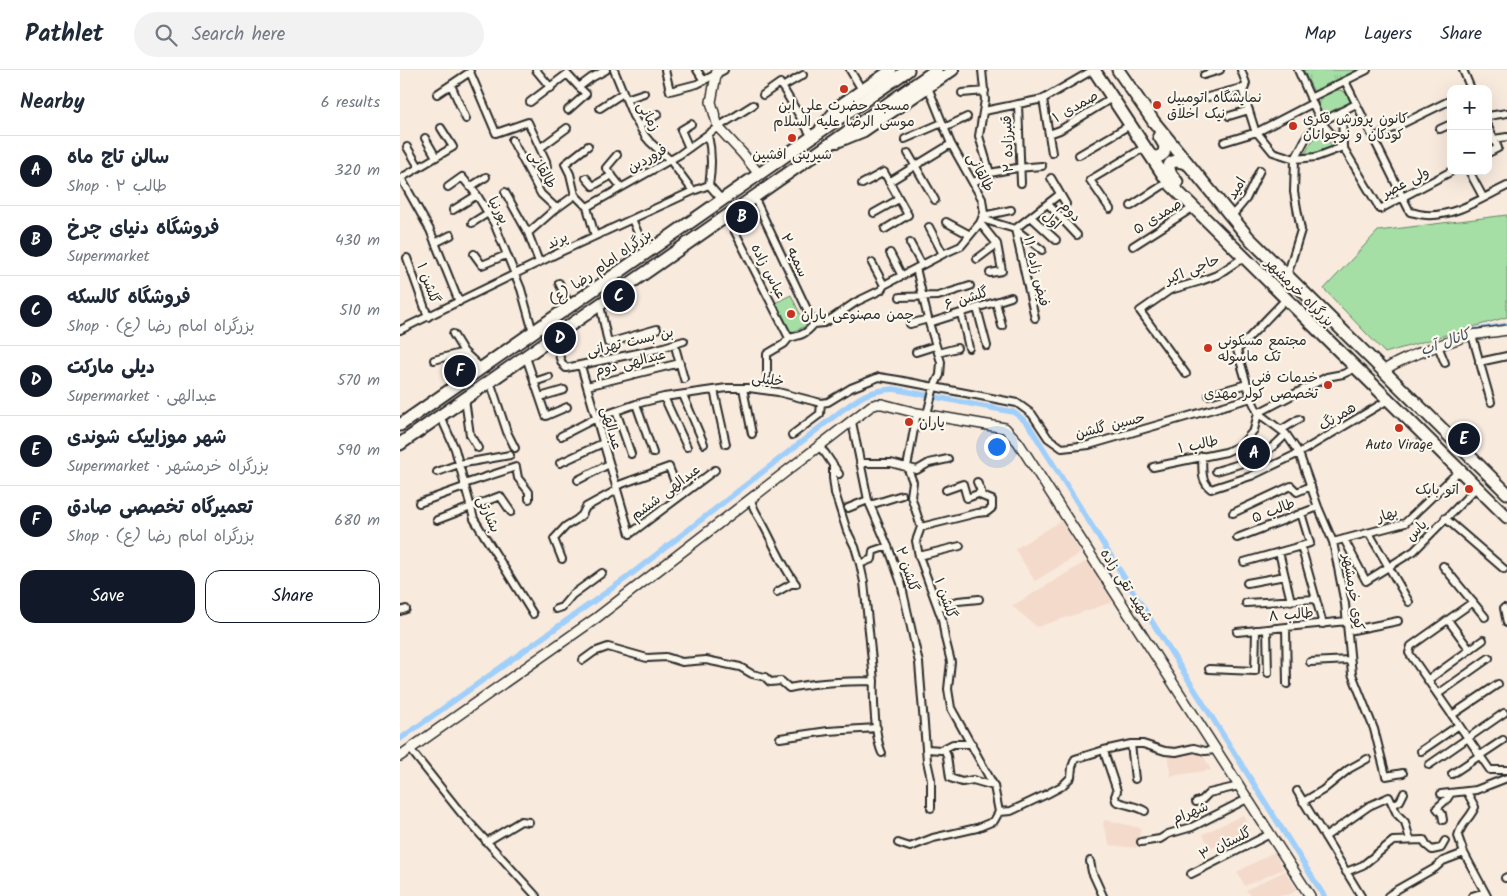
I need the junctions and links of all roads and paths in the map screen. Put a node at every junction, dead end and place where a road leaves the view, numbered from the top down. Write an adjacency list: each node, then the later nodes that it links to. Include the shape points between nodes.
1 (536, 70): 30 (street)
2 (606, 70): 26 (street)
3 (614, 70): 38 (street, زمانی)
4 (665, 70): 22 (street, via 670,91)
5 (697, 70): 22 (street)
6 (850, 70): 31 (street)
7 (891, 70): 31 (main road, بزرگراه امام رضا (ع))
8 (908, 70): 73 (highway, بزرگراه امام رضا (ع))
9 (936, 70): 83 (highway)
10 (952, 70): 28 (main road)
11 (982, 70): 32 (street)
12 (1093, 70): 40 (highway, بزرگراه خرمشهر); 41 (street)
13 (1118, 70): 37 (highway, بزرگراه خرمشهر)
14 (1220, 70): 21 (street)
15 (1241, 70): 29 (street)
16 (1298, 70): 42 (street)
17 (1367, 70): 23 (street)
18 (1463, 70): 25 (street)
19 (719, 72): 22 (street); 63 (main road, via 711,102)
20 (803, 74): 27 (street)
21 (1204, 75)
22 (704, 81)
23 (1345, 81): 42 (street); 46 (street)
24 (451, 85): 35 (street); 58 (street); 86 (street, via 470,72 496,133 528,122)
25 (1469, 85)
26 (579, 87): 30 (street, via 567,74); 49 (street, via 586,94)
27 (782, 87): 36 (street, via 780,83); 73 (street)
28 (928, 87): 64 (street, طالقانی); 83 (main road, via 864,131)
29 (1245, 87): 39 (street); 50 (street, via 1243,92)
30 (551, 88): 43 (street)
31 (862, 90): 73 (main road, بزرگراه امام رضا (ع), via 840,105)
32 (985, 91): 34 (street); 51 (street)
33 (644, 93): 38 (street)
34 (962, 93)
35 (437, 94)
36 (763, 95)
37 (1134, 95): 88 (highway, via 1165,146 1159,157); 99 (highway, بزرگراه خرمشهر)
38 (624, 96): 48 (street); 62 (street, زمانی)
39 (1208, 97)
40 (1112, 98): 61 (highway, بزرگراه خرمشهر); 72 (street, صمدی ۱)
41 (1043, 99): 45 (street); 72 (street)
42 (1311, 100): 59 (street); 70 (street)
43 (530, 102)
44 (1447, 102): 76 (street)
45 (1018, 104): 51 (street); 101 (street, قنبرزاده ۲)
46 (1356, 104): 52 (street); 76 (street)
47 (753, 105): 63 (street, فروردین)
48 (600, 108)
49 (568, 110)
50 (1249, 110): 56 (street); 70 (street)
51 (984, 111): 103 (street, via 979,136)
52 (1342, 111): 59 (street); 85 (street)
53 (1507, 113): 55 (street)
54 (658, 114): 62 (street)
55 (1492, 115)
56 (1229, 116)
57 (966, 117): 64 (street)
58 (466, 119)
59 (1321, 122): 85 (street); 95 (street, via 1308,136)
60 (691, 124): 87 (street, via 681,130)
61 (1130, 125): 88 (highway, بزرگراه خرمشهر); 93 (street)
62 (639, 126): 96 (street, زمانی, via 650,142)
63 (718, 126): 71 (street, فروردین); 104 (main road)
64 (943, 126): 77 (street); 81 (street, طالقانی)
65 (1447, 126): 68 (street)
66 (441, 128): 94 (street, via 453,147)
67 (567, 128): 86 (street)
68 (1440, 130)
69 (1490, 130): 78 (street)
70 (1257, 132): 80 (street); 95 (street, via 1274,152)
71 (708, 134): 87 (street, فروردین); 117 (street, via 712,153)
72 (1049, 134): 91 (street)
73 (815, 135): 104 (highway, بزرگراه امام رضا (ع))
74 (1507, 137): 78 (street)
75 (425, 138): 94 (street)
76 (1373, 138): 128 (street)
77 (904, 139)
78 (1494, 139): 89 (street, via 1498,148)
79 (512, 140): 106 (street, طالقانی)
80 (1224, 142)
81 (951, 144): 97 (street); 113 (street, طالقانی)
82 (588, 146): 126 (street, via 565,164)
83 (827, 146): 127 (highway)
84 (407, 147): 100 (street)
85 (1343, 147): 95 (street, via 1316,157); 128 (street, ولی عصر, via 1380,209)
86 (540, 148): 106 (street, via 547,167)
87 (689, 148): 96 (street, فروردین)
88 (1146, 150): 114 (highway, بزرگراه خرمشهر); 139 (street, via 1090,180)
89 (1492, 150)
90 (908, 153): 97 (street)
91 (1052, 153)
92 (617, 155): 107 (street, via 606,168)
93 (1079, 155)
94 (436, 157): 100 (street)
95 (1295, 159): 181 (street, via 1294,192 1302,230)
96 (670, 160): 121 (street, فروردین); 122 (street, زمانی)
97 (916, 166): 112 (street); 132 (street)
98 (1042, 166): 101 (street)
99 (1190, 166): 145 (highway, بزرگراه خرمشهر); 159 (highway, via 1176,160 1169,170)
100 (419, 167): 162 (street, via 401,178)
101 (1020, 167): 103 (street); 115 (street, قنبرزاده ۲)
102 (1260, 170): 145 (street, امید, via 1246,199)
103 (990, 173): 113 (street)
104 (759, 174): 131 (highway, بزرگراه امام رضا (ع))
105 (1447, 174): 128 (street, ولی عصر)
106 (531, 175): 137 (street, طالقانی, via 541,194)
107 (612, 175): 110 (street, via 593,186); 121 (street)
108 (1471, 175): 129 (street)
109 (486, 177): 120 (street)
110 (586, 178)
111 (1051, 178): 124 (street)
112 (889, 182): 116 (street, via 884,172); 130 (street)
113 (974, 182): 148 (street, طالقانی, via 982,199)
114 (1168, 182): 135 (street); 138 (highway, بزرگراه خرمشهر)
115 (1021, 183)
116 (862, 184)
117 (709, 185): 122 (street, پرند); 131 (street)
118 (1507, 186): 129 (street)
119 (448, 187): 120 (street, via 462,177)
120 (470, 187): 125 (street, پورنیا)
121 (621, 187): 136 (street, فروردین)
122 (693, 190): 147 (street, پرند)
123 (505, 192): 154 (street)
124 (1060, 194): 133 (street); 134 (street)
125 (476, 195): 140 (street); 142 (street, پورنیا)
126 (575, 195): 136 (street); 137 (street)
127 (754, 197): 144 (highway); 198 (street, سمیه ۲)
128 (1402, 197): 129 (street, via 1410,212 1424,216 1452,212)
129 (1483, 198)
130 (899, 199): 143 (street); 152 (street, via 908,215)
131 (722, 200): 165 (highway, بزرگراه امام رضا (ع))
132 (935, 200)
133 (1048, 204): 146 (street); 157 (street, دوم)
134 (1066, 204)
135 (1131, 206)
136 (587, 207): 158 (street)
137 (556, 208): 154 (street)
138 (1194, 208): 159 (highway, بزرگراه خرمشهر); 164 (street, صمدی ۵)
139 (1110, 209)
140 (453, 210)
141 (1011, 210): 148 (street)
142 (488, 213): 150 (street); 169 (street, پورنیا)
143 (874, 213)
144 (727, 216): 191 (highway); 207 (street, عباس زاده)
145 (1231, 217): 181 (highway, بزرگراه خرمشهر)
146 (1031, 218): 153 (street); 160 (street, اول)
147 (632, 219): 158 (street, پرند); 165 (street)
148 (982, 219): 153 (street); 156 (street); 163 (street)
149 (946, 222): 156 (street)
150 (472, 224)
151 (929, 227): 170 (street)
152 (885, 229)
153 (1015, 229): 166 (street); 196 (street, فیض زاده ۱۱)
154 (528, 233): 174 (street)
155 (451, 235): 162 (street)
156 (970, 235): 170 (street, via 962,246)
157 (1077, 235)
158 (594, 236): 174 (street, پرند)
159 (1223, 236): 171 (highway, بزرگراه خرمشهر)
160 (1056, 240)
161 (910, 243): 176 (street)
162 (435, 244): 189 (street)
163 (997, 244): 173 (street); 179 (street, via 1002,271)
164 (1133, 246)
165 (649, 250): 192 (highway, بزرگراه امام رضا (ع))
166 (1042, 250)
167 (890, 253): 180 (street)
168 (474, 254): 169 (street, via 482,265)
169 (506, 254): 178 (street, پورنیا)
170 (943, 254): 176 (street)
171 (1244, 257): 188 (highway, بزرگراه خرمشهر); 229 (street, حاجی اکبر, via 1217,274 1170,290 1140,311)
172 (407, 258): 195 (street, گلشن ۱)
173 (977, 259)
174 (539, 262): 178 (street, پرند)
175 (872, 263): 183 (street)
176 (922, 265): 177 (street)
177 (916, 268): 180 (street); 185 (street)
178 (515, 274): 189 (street, پرند); 204 (street, پورنیا)
179 (990, 274)
180 (902, 276): 183 (street)
181 (1287, 276): 228 (highway, بزرگراه خرمشهر)
182 (558, 283): 192 (street)
183 (884, 285): 198 (street, via 881,290 834,317)
184 (970, 286): 185 (street, via 938,296)
185 (922, 296): 186 (street); 197 (street)
186 (900, 297)
187 (1010, 297): 190 (street, گلشن ۶)
188 (1286, 299): 227 (highway, بزرگراه خرمشهر); 235 (street, کوی خرمشهر, via 1237,350)
189 (459, 302): 195 (street, پرند)
190 (996, 302): 193 (street, گلشن ۶); 200 (street)
191 (600, 305): 202 (street, via 608,343); 208 (highway)
192 (570, 306): 204 (highway, بزرگراه امام رضا (ع))
193 (977, 308): 194 (street, گلشن ۶); 211 (street)
194 (961, 313): 197 (street, گلشن ۶); 214 (street)
195 (428, 317): 201 (street, پرند)
196 (1035, 318)
197 (928, 321): 199 (street, گلشن ۶); 210 (street)
198 (814, 324): 207 (street, via 802,336)
199 (910, 324)
200 (1002, 326)
201 (401, 327)
202 (657, 329)
203 (1507, 330): 206 (main road)
204 (533, 332): 226 (highway, بزرگراه امام رضا (ع))
205 (453, 334): 216 (street)
206 (1472, 335): 212 (main road); 222 (street)
207 (790, 338): 230 (street, via 767,354)
208 (555, 340): 220 (highway); 225 (street, via 562,365 566,368)
209 (684, 341): 225 (street, بن بست تهرانی)
210 (936, 346): 217 (street); 218 (street)
211 (987, 346)
212 (1438, 346): 224 (street); 228 (main road)
213 (957, 348): 218 (street)
214 (969, 348)
215 (676, 350): 223 (street)
216 (464, 352): 221 (street); 226 (street)
217 (916, 352)
218 (938, 354): 237 (street, via 940,374)
219 (1507, 356): 222 (street)
220 (526, 357): 233 (highway); 234 (street)
221 (434, 360)
222 (1479, 362): 248 (street)
223 (680, 363): 232 (street); 236 (street, عبدالهی دوم)
224 (1445, 363)
225 (581, 366): 236 (street, عبدالهی)
226 (481, 368): 260 (highway, بزرگراه امام رضا (ع))
227 (1356, 368): 247 (highway, بزرگراه خرمشهر); 254 (street, via 1327,377)
228 (1384, 372): 273 (highway, بزرگراه خرمشهر)
229 (1186, 374)
230 (767, 375)
231 (549, 377): 234 (street)
232 (684, 379)
233 (490, 381): 246 (highway); 272 (street)
234 (534, 382): 243 (street)
235 (1247, 384): 242 (street); 245 (street, کوی خرمشهر)
236 (587, 386): 257 (street, عبدالهی)
237 (934, 387): 245 (street, حسین گلشن, via 1017,403 1032,414 1048,438 1062,448 1089,445); 249 (street, via 879,377); 255 (street)
238 (743, 388): 240 (street, خلیلی); 249 (street, خلیلی, via 778,392); 262 (street)
239 (564, 390): 243 (street)
240 (714, 390): 241 (street, خلیلی); 268 (street)
241 (683, 395): 244 (street, خلیلی); 267 (street)
242 (1209, 395)
243 (540, 397): 251 (street, via 546,416)
244 (664, 397): 250 (street, خلیلی); 269 (street)
245 (1251, 398): 254 (street, کوی خرمشهر)
246 (465, 399): 256 (highway); 271 (street, via 470,435)
247 (1388, 400): 273 (highway, بزرگراه خرمشهر); 275 (street, همرنگ)
248 (1491, 402)
249 (821, 403): 263 (street, via 820,414)
250 (636, 404): 252 (street, خلیلی); 274 (street)
251 (567, 407)
252 (616, 411): 257 (street, خلیلی); 276 (street)
253 (917, 412): 255 (main road, شهید تقی زاده); 259 (main road, شهید تقی زاده, via 877,404); 285 (street, گلشن ۱)
254 (1258, 413): 261 (street, کوی خرمشهر); 278 (street, طالب ۱, via 1254,430 1240,445 1226,452)
255 (927, 414): 384 (main road, شهید تقی زاده, via 1005,428 1018,442)
256 (439, 417): 266 (highway); 282 (street, بشارتی)
257 (596, 418): 264 (street, خلیلی); 265 (street, عبدالهی)
258 (1300, 419): 261 (street)
259 (852, 422): 270 (main road, شهید تقی زاده); 281 (street, گلشن ۲)
260 (400, 425)
261 (1284, 432): 275 (street, کوی خرمشهر); 289 (street, via 1269,450 1250,461)
262 (752, 434)
263 (792, 435)
264 (561, 436)
265 (603, 443): 280 (street); 283 (street, عبدالهی)
266 (400, 444)
267 (704, 444)
268 (726, 444)
269 (687, 447)
270 (819, 447): 284 (street); 304 (main road, شهید تقی زاده)
271 (478, 448)
272 (515, 448)
273 (1449, 448): 288 (highway, بزرگراه خرمشهر); 301 (highway, بزرگراه خرمشهر)
274 (653, 453)
275 (1299, 453): 278 (street, همرنگ, via 1251,476 1211,489 1205,485 1202,476); 296 (street, کوی خرمشهر)
276 (631, 454)
277 (510, 455): 282 (street)
278 (1202, 456): 286 (street, طالب ۱)
279 (948, 460): 285 (street, via 929,463 916,470)
280 (560, 463)
281 (860, 463): 285 (street, via 890,463); 305 (street, گلشن ۲)
282 (458, 464): 290 (street); 295 (street, بشارتی)
283 (609, 464): 292 (street); 298 (street, عبدالهی)
284 (833, 464): 291 (street); 329 (street, via 836,493)
285 (907, 467): 316 (street, گلشن ۱, via 913,482 911,496)
286 (1153, 467)
287 (715, 470): 318 (street, عبدالهی ششم)
288 (1460, 470): 297 (highway, بزرگراه خرمشهر); 317 (street, بهار, via 1405,523)
289 (1216, 471)
290 (437, 472)
291 (839, 474)
292 (578, 480)
293 (674, 480): 298 (street, via 669,467)
294 (978, 482): 300 (street)
295 (464, 486): 303 (street, via 516,468); 306 (street); 308 (street, بشارتی)
296 (1311, 486): 307 (street, کوی خرمشهر); 311 (street, via 1297,492 1291,486)
297 (1477, 487): 313 (highway, بزرگراه خرمشهر); 314 (street, یاس)
298 (616, 488): 318 (street, عبدالهی); 327 (street, via 586,507 582,515 554,539)
299 (946, 490): 300 (street, via 963,484 967,498)
300 (982, 490): 316 (street, via 982,496 992,500 992,508 988,512)
301 (1507, 493)
302 (902, 495): 305 (street)
303 (529, 498)
304 (752, 499): 336 (street, via 753,508 776,553 796,584); 381 (main road, شهید تقی زاده, via 594,619)
305 (869, 502): 309 (street); 322 (street, گلشن ۲)
306 (419, 503)
307 (1318, 507): 312 (street, طالب ۵); 321 (street, کوی خرمشهر)
308 (470, 508): 310 (street, via 500,496); 315 (street); 346 (street, بشارتی)
309 (848, 508)
310 (511, 512)
311 (1233, 513)
312 (1301, 513): 319 (street, طالب ۵); 324 (street, via 1310,543)
313 (1507, 517)
314 (1445, 518): 331 (street, یاس, via 1414,551); 332 (street)
315 (437, 520)
316 (921, 527): 326 (street, گلشن ۱, via 916,541)
317 (1369, 532): 320 (street, بهار); 331 (street)
318 (630, 534)
319 (1237, 538)
320 (1344, 539): 321 (street, بهار); 331 (street, یاس, via 1366,581)
321 (1334, 542): 349 (street, کوی خرمشهر)
322 (888, 546): 329 (street, via 873,551 872,559); 382 (street, گلشن ۲, via 906,600 919,663)
323 (960, 546): 326 (street)
324 (1301, 546): 325 (street); 338 (street)
325 (1280, 552): 328 (street); 334 (street)
326 (919, 556): 343 (street, گلشن ۱)
327 (562, 559)
328 (1244, 562)
329 (860, 564): 367 (street)
330 (1443, 566): 341 (street)
331 (1389, 567): 340 (street)
332 (1504, 569)
333 (602, 573): 345 (street)
334 (1285, 576): 335 (street); 339 (street)
335 (1247, 583)
336 (778, 592)
337 (979, 599): 343 (street, via 958,601)
338 (1316, 599): 339 (street); 352 (street)
339 (1291, 601): 342 (street)
340 (1409, 602)
341 (1473, 602): 347 (street); 348 (street)
342 (1246, 603)
343 (938, 608): 378 (street, گلشن ۱, via 951,662 948,689 951,708)
344 (1504, 608): 351 (street)
345 (556, 609)
346 (533, 614)
347 (1485, 617)
348 (1448, 620): 359 (street); 366 (street, via 1411,646 1409,653)
349 (1347, 621): 352 (street, طالب ۸); 356 (street, کوی خرمشهر)
350 (1398, 621): 356 (street)
351 (1507, 623)
352 (1323, 624): 353 (street, طالب ۸)
353 (1286, 627): 354 (street, طالب ۸); 368 (street)
354 (1267, 629): 355 (street, طالب ۸); 365 (street)
355 (1256, 630): 357 (street, طالب ۸); 364 (street, via 1255,672)
356 (1348, 631): 362 (street, کوی خرمشهر)
357 (1237, 632)
358 (1483, 640): 359 (street)
359 (1470, 650): 366 (street)
360 (1489, 658): 370 (street)
361 (583, 660): 367 (street, via 608,648 647,658 666,657 682,662 706,660 740,667 770,682 780,681 788,688)
362 (1350, 660): 363 (street); 392 (street, کوی خرمشهر, via 1386,776)
363 (1310, 662)
364 (1209, 669)
365 (1268, 673)
366 (1428, 680): 370 (street)
367 (874, 681): 374 (street)
368 (1287, 684)
369 (1498, 684): 372 (street)
370 (1438, 694): 372 (street)
371 (1504, 713): 376 (street)
372 (1452, 716): 373 (street)
373 (1459, 725): 376 (street); 385 (street)
374 (877, 728): 375 (street); 386 (street)
375 (780, 738)
376 (1468, 738): 387 (street); 390 (street)
377 (1503, 740): 387 (street)
378 (972, 744): 380 (street, via 953,744); 396 (street, گلشن ۱)
379 (1131, 744): 383 (street); 384 (street, via 1143,744 1165,752 1194,748); 394 (street)
380 (944, 748): 382 (street); 396 (street, via 950,778)
381 (410, 749): 388 (main road, شهید تقی زاده); 416 (street)
382 (927, 749): 407 (street, گلشن ۲)
383 (1104, 750): 408 (street, via 1117,791 1116,801); 409 (street, via 1075,759 1071,777 1062,786 1011,811)
384 (1216, 750): 397 (main road, شهید تقی زاده)
385 (1421, 751)
386 (882, 752)
387 (1480, 755): 391 (street, via 1490,770); 393 (street)
388 (400, 756)
389 (1367, 759): 405 (street)
390 (1429, 765)
391 (1507, 770)
392 (1403, 773)
393 (1452, 774)
394 (1135, 778)
395 (1507, 778): 399 (street)
396 (994, 786): 409 (street, گلشن ۱)
397 (1239, 786): 403 (main road, شهید تقی زاده); 404 (street, via 1209,793)
398 (1297, 791): 405 (street)
399 (1467, 792): 401 (street); 419 (street, via 1475,807 1462,824 1458,836)
400 (1404, 793): 406 (street, via 1400,801)
401 (1451, 793): 402 (street); 410 (street, via 1438,808)
402 (1440, 794)
403 (1247, 799): 412 (main road, شهید تقی زاده); 417 (street, شهرام, via 1192,827 1160,839)
404 (1196, 802)
405 (1303, 802): 413 (street)
406 (1392, 805): 413 (street, via 1389,797 1369,806); 414 (street, via 1404,822)
407 (931, 808)
408 (1145, 811)
409 (999, 812): 418 (street, via 994,821 977,828 910,847)
410 (1443, 820)
411 (530, 822): 416 (street, via 520,821)
412 (1270, 834): 422 (street, گلستان ۳); 426 (main road, شهید تقی زاده)
413 (1325, 838): 421 (street)
414 (1410, 840): 415 (street, via 1424,840 1432,850 1441,848); 421 (street, via 1393,841 1362,865)
415 (1445, 841)
416 (486, 842): 424 (street)
417 (1140, 842)
418 (898, 843)
419 (1464, 853): 423 (street); 428 (street, via 1443,861)
420 (1090, 861): 425 (street)
421 (1346, 872): 427 (street)
422 (1190, 874)
423 (1486, 894): 429 (street)
424 (536, 896)
425 (1103, 896)
426 (1310, 896)
427 (1361, 896)
428 (1388, 896)
429 (1472, 896)

